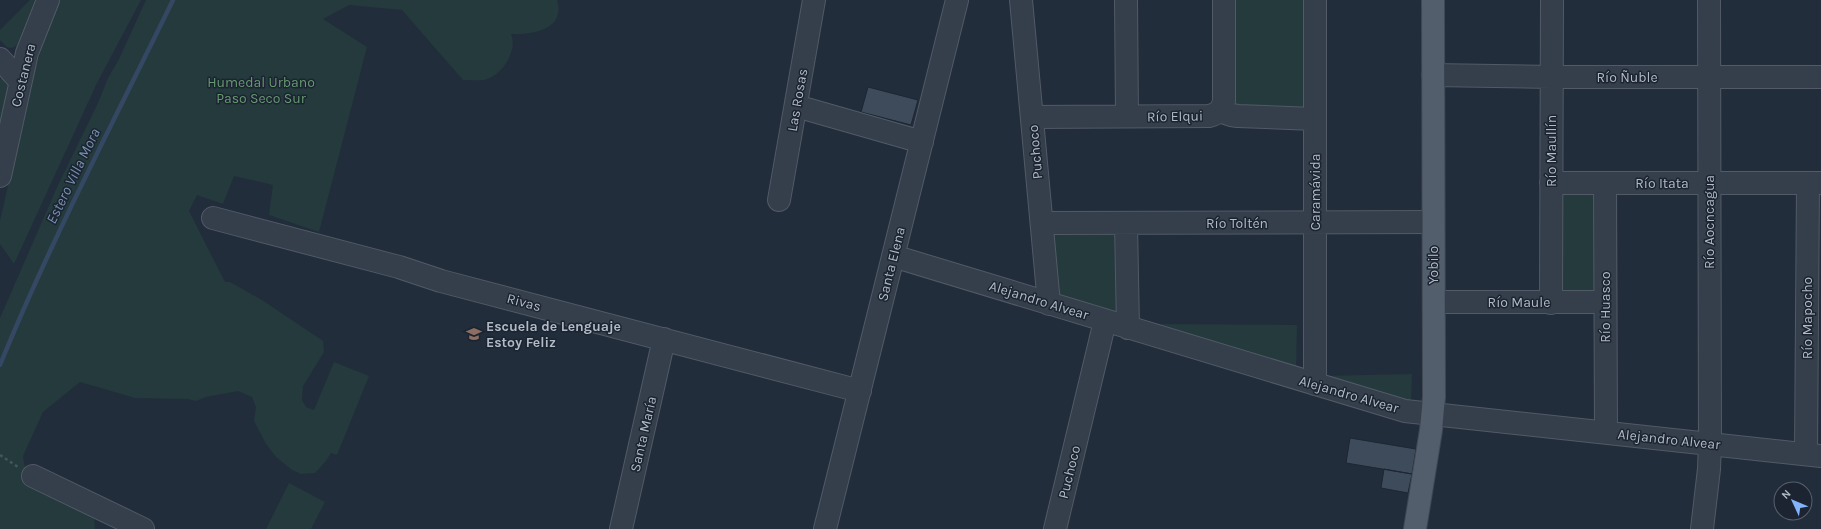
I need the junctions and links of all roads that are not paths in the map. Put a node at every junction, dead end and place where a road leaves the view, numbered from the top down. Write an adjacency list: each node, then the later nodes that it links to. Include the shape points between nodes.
1 (48, 0): 16 (street, Costanera, via 32,38)
2 (814, 0): 17 (street, Las Rosas)
3 (1021, 0): 20 (street, Puchoco)
4 (1126, 0): 19 (street)
5 (1224, 0): 18 (street, via 1224,101)
6 (1315, 0): 21 (street, Caramávida)
7 (1433, 0): 12 (main road, Yobilo)
8 (1552, 0): 13 (street, Río Maullín)
9 (1709, 0): 15 (street, Río Aocncagua)
10 (951, 1): 22 (street, Santa Elena)
11 (0, 59): 16 (street)
12 (1433, 75): 13 (street, Río Ñuble); 31 (main road, Yobilo)
13 (1552, 77): 15 (street, Río Ñuble); 24 (street, Río Maullín)
14 (1821, 77): 15 (street, Río Ñuble)
15 (1709, 78): 26 (street, Río Aocncagua)
16 (20, 81): 23 (street, Costanera)
17 (796, 106): 22 (street); 28 (street, Las Rosas)
18 (1220, 111): 19 (street, Río Elqui, via 1209,116); 21 (street, Río Elqui, via 1231,116)
19 (1127, 116): 20 (street, Río Elqui)
20 (1032, 117): 32 (street, Puchoco)
21 (1315, 119): 30 (street, Caramávida)
22 (922, 142): 34 (street, Santa Elena)
23 (0, 176)
24 (1551, 183): 25 (street, Río Itata); 36 (street, Río Maullín)
25 (1605, 183): 26 (street, Río Itata); 37 (street, Río Huasco)
26 (1709, 183): 27 (street, Río Itata); 46 (street, Río Aocncagua)
27 (1815, 183): 47 (street, Río Mapocho)
28 (779, 200)
29 (213, 218): 41 (street, Rivas)
30 (1315, 222): 31 (street, Río Toltén); 33 (street, Río Toltén); 42 (street, Caramávida)
31 (1433, 222): 35 (main road, Yobilo)
32 (1042, 223): 33 (street, Río Toltén); 38 (street, Puchoco)
33 (1126, 223): 40 (street)
34 (893, 256): 38 (street, Alejandro Alvear); 43 (street, Santa Elena)
35 (1434, 302): 36 (street, Río Maule); 44 (main road, Yobilo)
36 (1551, 302): 37 (street, Río Maule)
37 (1605, 302): 45 (street, Río Huasco)
38 (1049, 304): 39 (street, Alejandro Alvear)
39 (1105, 321): 40 (street, Alejandro Alvear); 52 (street, Puchoco)
40 (1128, 328): 42 (street, Alejandro Alvear)
41 (664, 339): 43 (street, Rivas); 50 (street, Santa María)
42 (1315, 384): 44 (street, Alejandro Alvear, via 1405,411)
43 (860, 390): 51 (street, Santa Elena)
44 (1433, 413): 45 (street, Alejandro Alvear); 53 (main road, Yobilo)
45 (1606, 432): 46 (street, Alejandro Alvear)
46 (1710, 443): 47 (street, Alejandro Alvear); 54 (street, Río Aocncagua)
47 (1814, 455)
48 (32, 476): 49 (street)
49 (143, 529)
50 (621, 529)
51 (825, 529)
52 (1054, 529)
53 (1415, 529)
54 (1702, 529)

